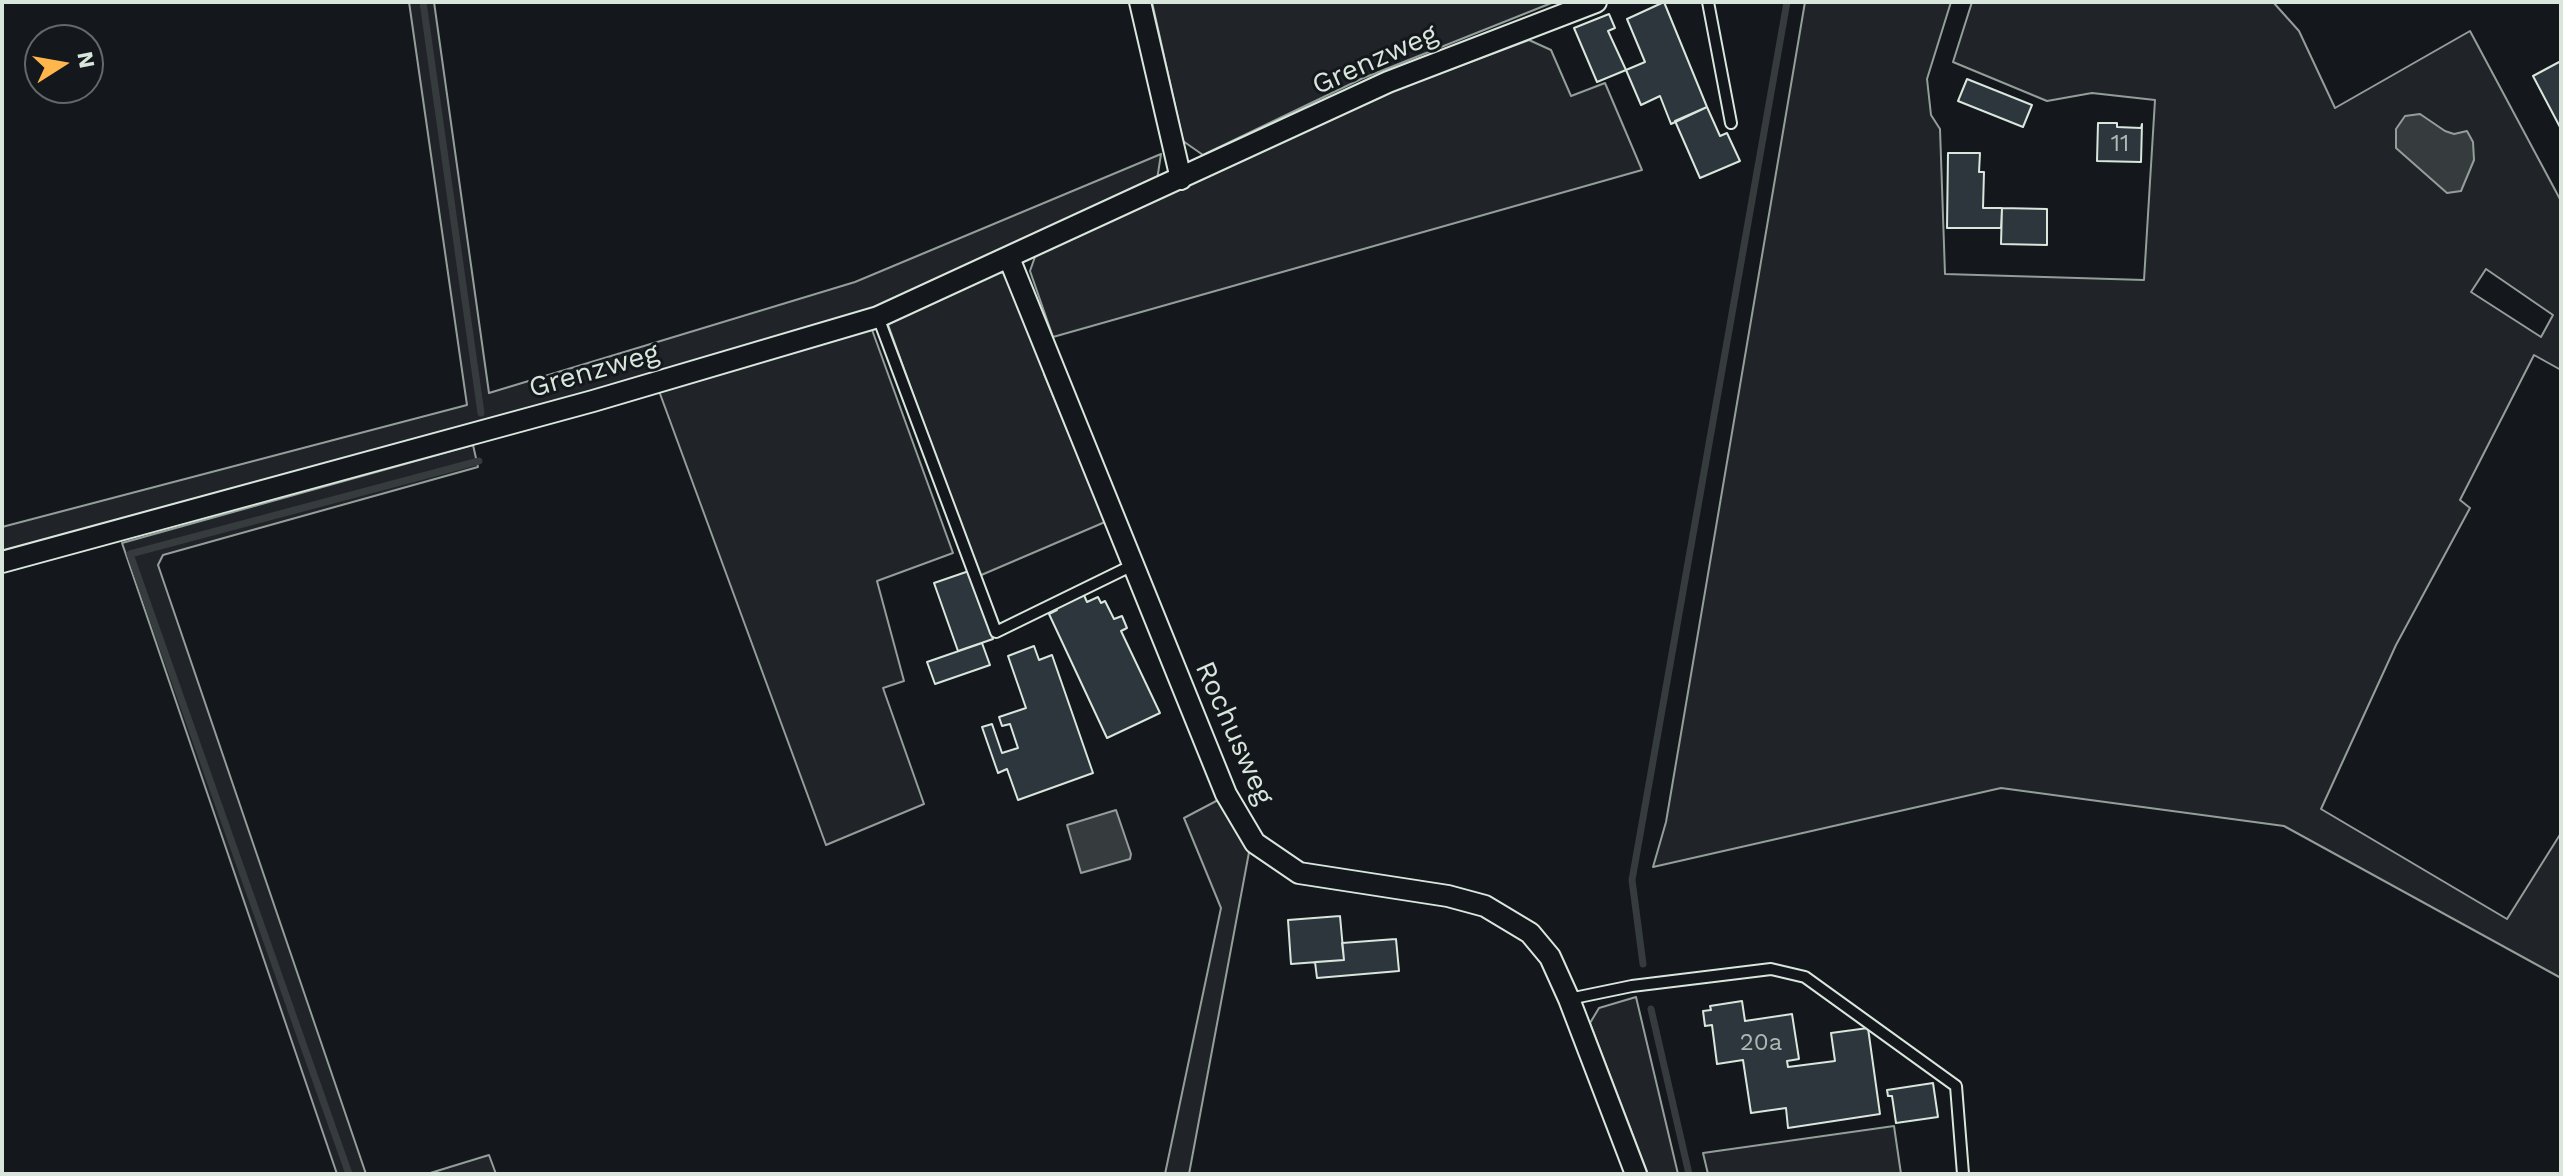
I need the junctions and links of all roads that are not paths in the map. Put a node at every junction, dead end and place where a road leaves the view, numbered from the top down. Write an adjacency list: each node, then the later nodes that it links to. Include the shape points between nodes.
1 (1140, 2): 5 (street)
2 (1596, 2): 5 (street, Grenzweg, via 1388,82)
3 (1708, 2): 4 (lane)
4 (1731, 123)
5 (1181, 179): 6 (street, Grenzweg)
6 (1009, 258): 7 (street, Grenzweg); 9 (street, Rochusweg)
7 (878, 317): 8 (street, Grenzweg, via 593,401); 9 (lane, via 996,632)
8 (2, 562)
9 (1133, 565): 10 (street, Rochusweg, via 1226,794 1255,843 1299,873 1485,906 1530,933 1550,957)
10 (1569, 999): 11 (street, Rochusweg); 12 (lane, via 1771,969 1805,977 1956,1086)
11 (1636, 1174)
12 (1963, 1174)

